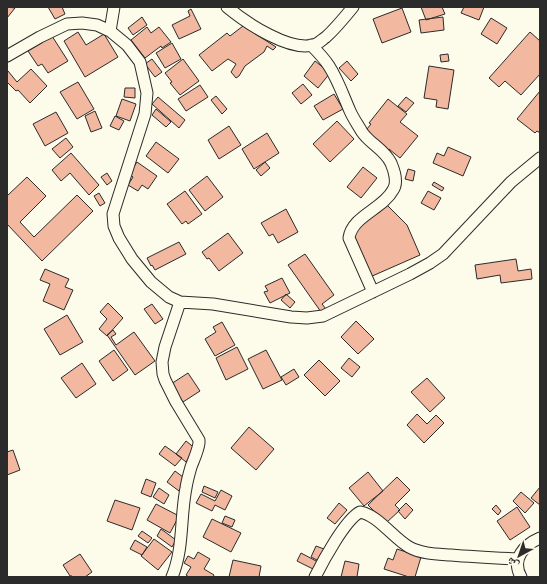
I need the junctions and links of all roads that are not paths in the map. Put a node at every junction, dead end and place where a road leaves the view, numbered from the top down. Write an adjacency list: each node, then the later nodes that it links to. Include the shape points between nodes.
1 (114, 7): 4 (street)
2 (227, 7): 5 (street, via 264,32 302,47)
3 (353, 7): 5 (street, via 336,28)
4 (110, 31): 6 (street, via 97,25 67,24); 9 (street, via 127,45 140,62 147,93 145,114 113,214 114,226 132,259 151,282 169,297)
5 (311, 45): 8 (street, via 329,67 362,132 384,152 394,173 394,189 384,201 354,224 349,233)
6 (7, 56)
7 (540, 158): 8 (street, via 511,182 444,254)
8 (372, 292): 9 (street, via 323,316 307,318 213,304)
9 (180, 302): 12 (street, via 165,348 162,374 199,443 186,488 179,559)
10 (540, 538): 11 (street, via 522,551)
11 (518, 559): 13 (street, via 428,553 410,547 373,518 360,512 346,526); 14 (street)
12 (172, 577)
13 (315, 577)
14 (521, 577)

